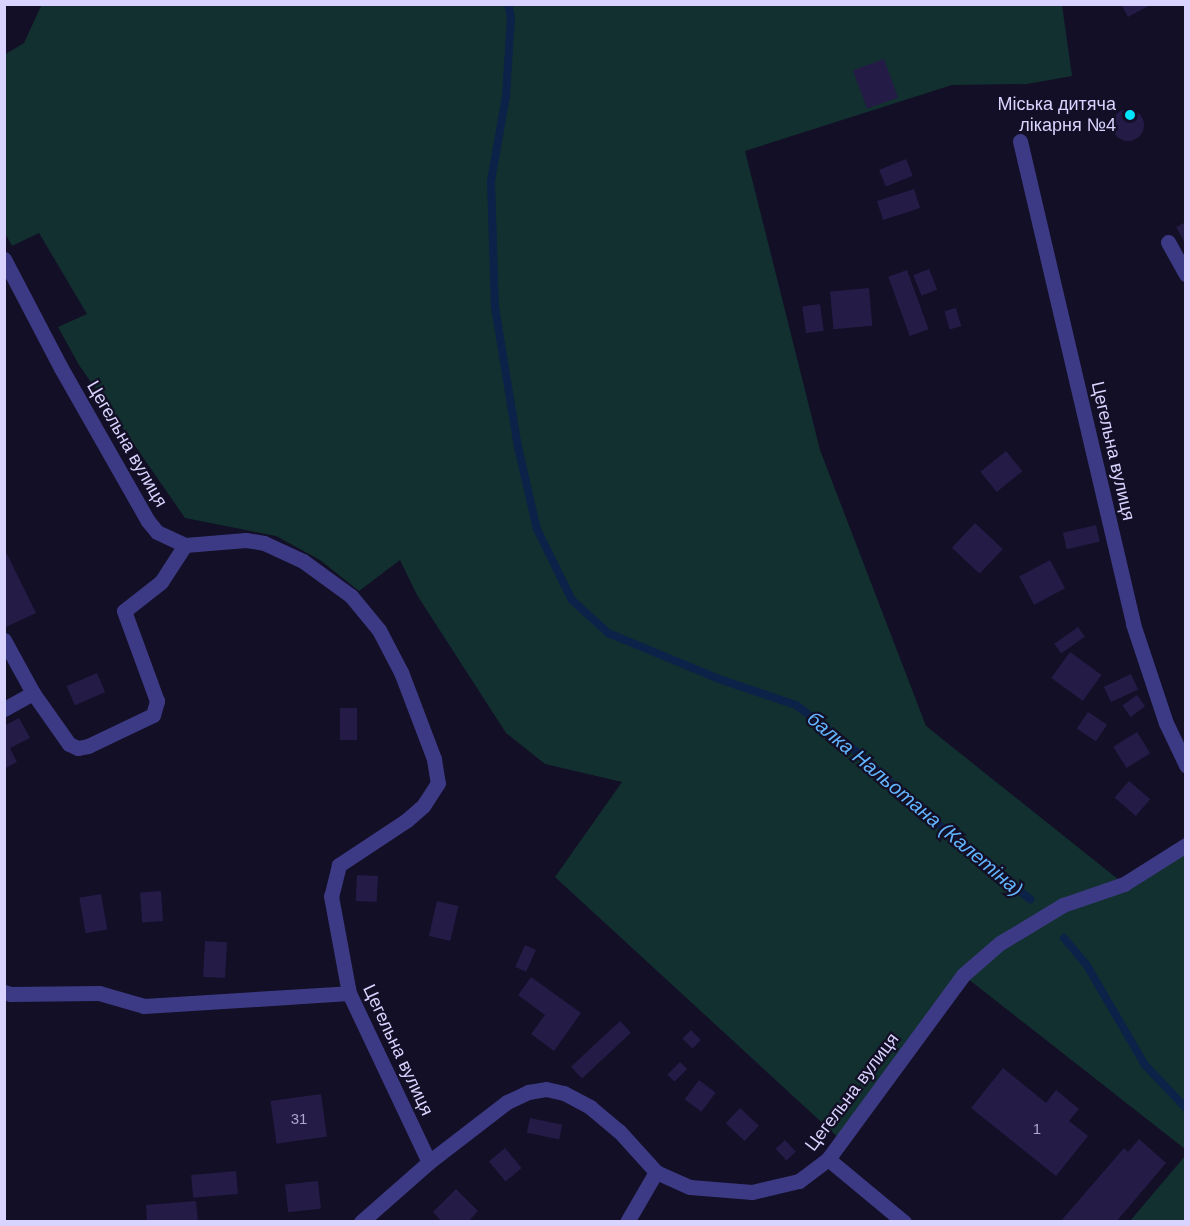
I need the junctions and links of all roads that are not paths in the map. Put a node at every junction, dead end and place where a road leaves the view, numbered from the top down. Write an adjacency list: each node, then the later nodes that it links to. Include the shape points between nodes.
1 (1020, 141): 9 (street, Цегельна вулиця, via 1133,624 1166,723)
2 (1168, 242): 4 (street)
3 (4, 259): 5 (street, Цегельна вулиця, via 148,521 157,532)
4 (1185, 274)
5 (185, 545): 7 (street, via 161,582 124,611 157,701 153,715 78,748 69,744); 12 (street, Цегельна вулиця, via 246,540 264,543 303,561 344,591 379,630 434,759 438,783 423,806 339,864 331,896)
6 (4, 640): 7 (street)
7 (33, 693): 8 (street)
8 (4, 709)
9 (1185, 765)
10 (1185, 845): 13 (street, Цегельна вулиця, via 1124,884 1063,905 1000,943 963,975)
11 (4, 992): 12 (street, via 99,993 144,1006)
12 (349, 993): 14 (street, Цегельна вулиця)
13 (828, 1159): 15 (street, Цегельна вулиця, via 799,1181 752,1192 690,1187); 18 (street)
14 (429, 1162): 15 (street, Цегельна вулиця, via 507,1102 546,1089 564,1093 590,1107 620,1131); 16 (street)
15 (656, 1172): 17 (street)
16 (361, 1221)
17 (627, 1221)
18 (904, 1221)

